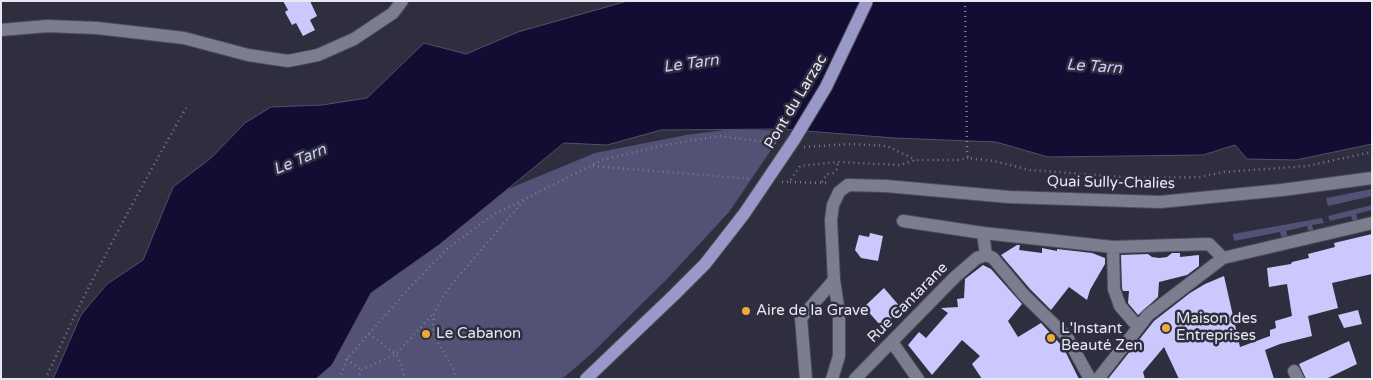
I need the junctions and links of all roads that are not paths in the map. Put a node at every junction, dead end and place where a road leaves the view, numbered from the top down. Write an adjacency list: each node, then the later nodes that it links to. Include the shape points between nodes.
1 (402, 1): 3 (street, via 392,13 354,39 318,55 288,61 248,55 184,38 116,30 47,26)
2 (867, 1): 14 (main road, Pont du Larzac, bridge, via 826,87 744,214 705,264)
3 (1, 30)
4 (1372, 178): 11 (street, Quai Sully-Chalies, via 1160,202 1010,197 848,184 839,192 833,205)
5 (903, 221): 7 (street)
6 (1372, 223): 10 (street)
7 (983, 233): 8 (street); 9 (street)
8 (1113, 247): 10 (street, via 1209,244); 12 (street, via 1114,289 1120,306)
9 (986, 255): 13 (street, Rue Cantarane, via 977,258 955,277); 19 (street, via 993,258 1024,295 1067,337)
10 (1223, 258): 12 (street, via 1148,315)
11 (834, 280): 15 (street, via 801,318); 16 (street, via 839,313 839,356)
12 (1138, 327): 20 (street)
13 (892, 342): 17 (street, Rue Cantarane); 18 (street)
14 (586, 379)
15 (806, 379)
16 (832, 379)
17 (855, 379)
18 (918, 379)
19 (1090, 379)
20 (1098, 379)

